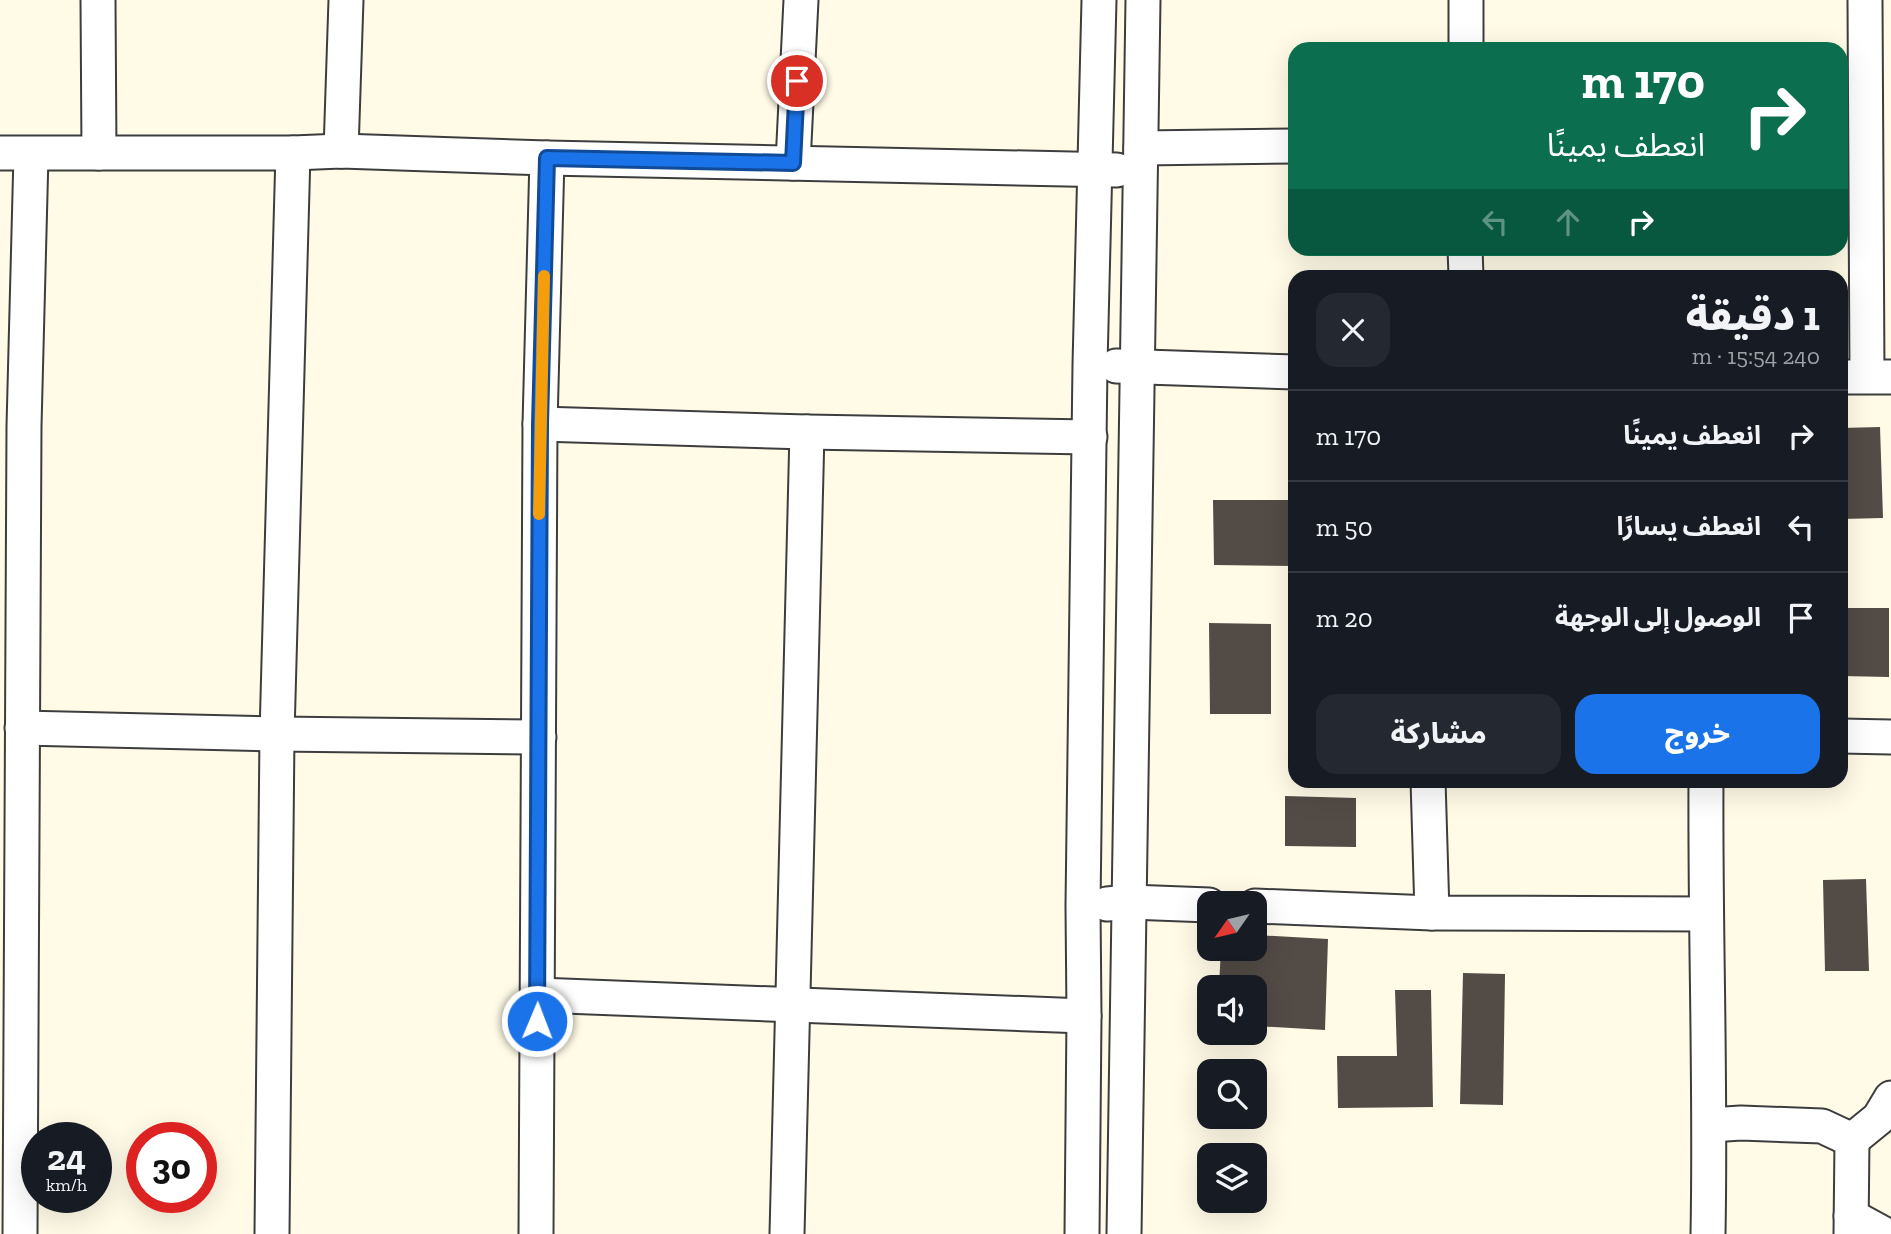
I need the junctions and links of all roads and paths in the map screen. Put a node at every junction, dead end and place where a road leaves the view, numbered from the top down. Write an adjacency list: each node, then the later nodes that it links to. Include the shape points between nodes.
1 (98, 0): 11 (street)
2 (346, 0): 10 (street)
3 (801, 0): 16 (street)
4 (1099, 0): 17 (street)
5 (1143, 0): 15 (street)
6 (1466, 0): 8 (street)
7 (1865, 0): 21 (street)
8 (1466, 42)
9 (1288, 147): 15 (street)
10 (341, 151): 12 (street); 14 (street)
11 (100, 153): 12 (street); 13 (street)
12 (293, 153): 27 (street)
13 (15, 154): 23 (street)
14 (547, 158): 16 (street); 22 (street)
15 (1141, 159): 17 (street); 19 (street)
16 (793, 163): 17 (street)
17 (1094, 169): 18 (street)
18 (1090, 365): 19 (street); 25 (street)
19 (1139, 366): 20 (street); 33 (street)
20 (1288, 372)
21 (1866, 377)
22 (540, 424): 24 (street); 29 (street)
23 (12, 426): 26 (street)
24 (807, 432): 25 (street); 41 (street)
25 (1090, 437): 35 (street)
26 (22, 728): 27 (street); 39 (street)
27 (277, 734): 29 (street); 48 (street)
28 (1848, 736): 30 (street)
29 (539, 737): 40 (street)
30 (1891, 737)
31 (1428, 788): 37 (street)
32 (1706, 788): 38 (street)
33 (1130, 902): 34 (street); 35 (street); 52 (street)
34 (1197, 905)
35 (1083, 906): 42 (street)
36 (1267, 906): 37 (street)
37 (1432, 913): 38 (street)
38 (1705, 914): 44 (street)
39 (10, 990): 47 (street)
40 (538, 995): 41 (street); 49 (street)
41 (792, 1005): 42 (street); 50 (street)
42 (1084, 1016): 51 (street)
43 (1891, 1098): 45 (street, via 1879,1118)
44 (1710, 1125): 45 (street, via 1822,1126); 53 (street)
45 (1852, 1140): 46 (street)
46 (1851, 1225): 54 (street)
47 (20, 1234)
48 (272, 1234)
49 (536, 1234)
50 (787, 1234)
51 (1082, 1234)
52 (1124, 1234)
53 (1707, 1234)
54 (1884, 1234)

